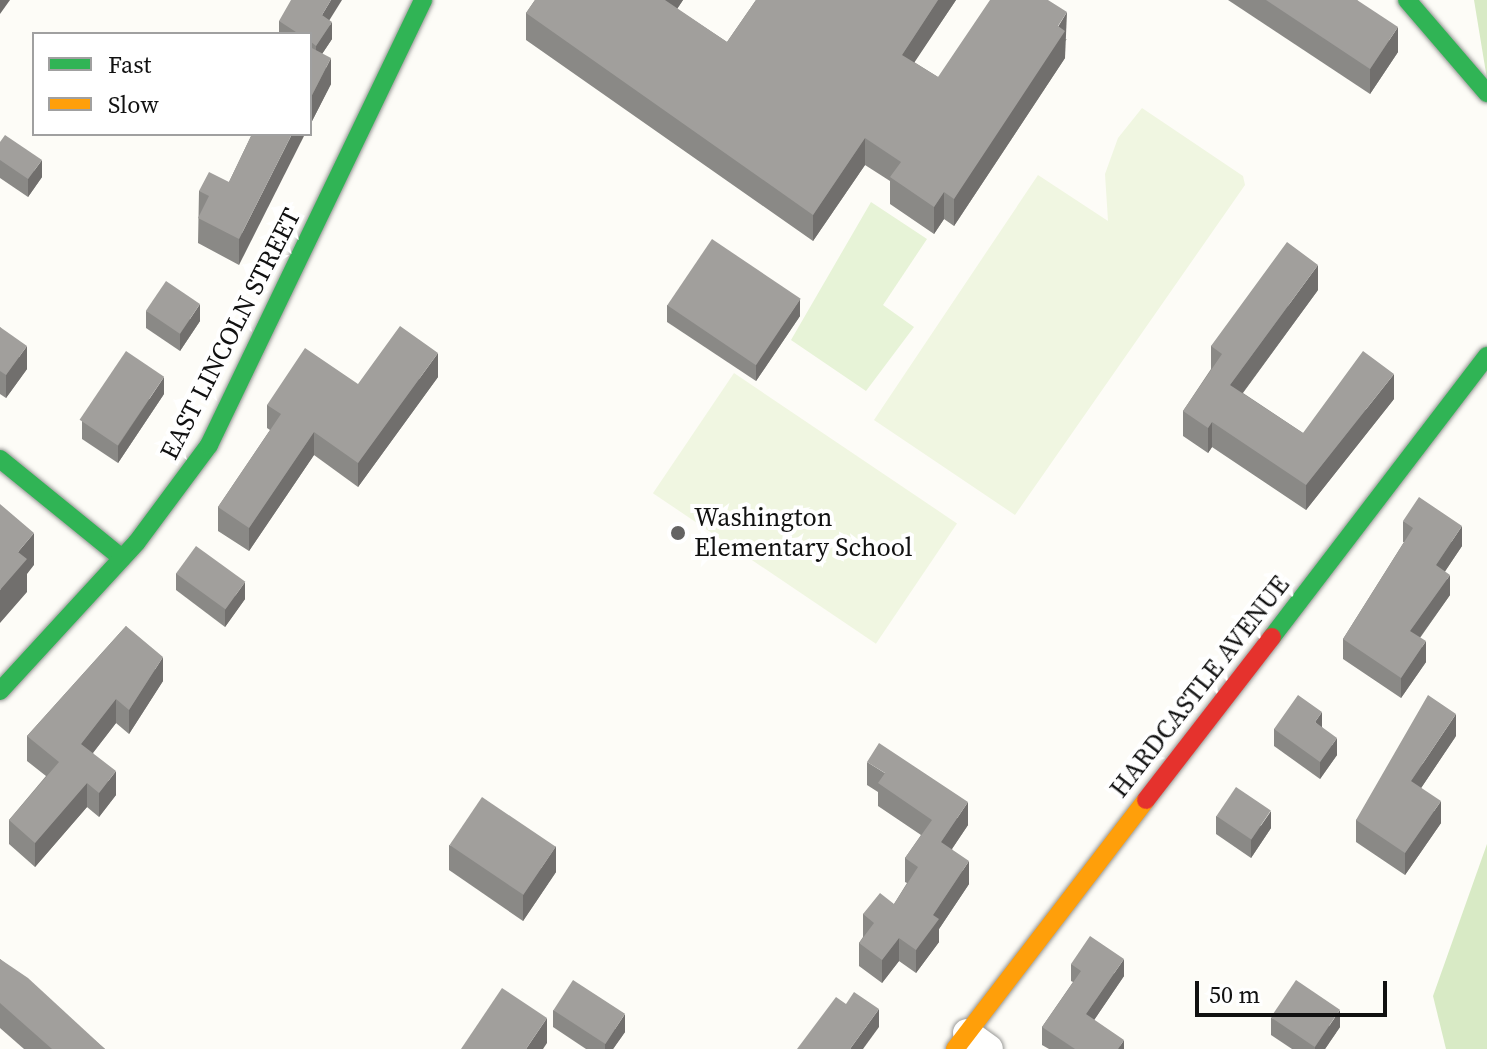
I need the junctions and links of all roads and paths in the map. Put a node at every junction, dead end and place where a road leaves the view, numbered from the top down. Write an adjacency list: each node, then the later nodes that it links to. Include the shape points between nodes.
1 (423, 0): 6 (street, EAST LINCOLN STREET, via 209,445)
2 (1407, 0): 3 (street, via 1430,19)
3 (1487, 93)
4 (1487, 356): 8 (street, HARDCASTLE AVENUE)
5 (0, 459): 6 (street)
6 (122, 558): 7 (street, EAST LINCOLN STREET)
7 (0, 691)
8 (970, 1044)

